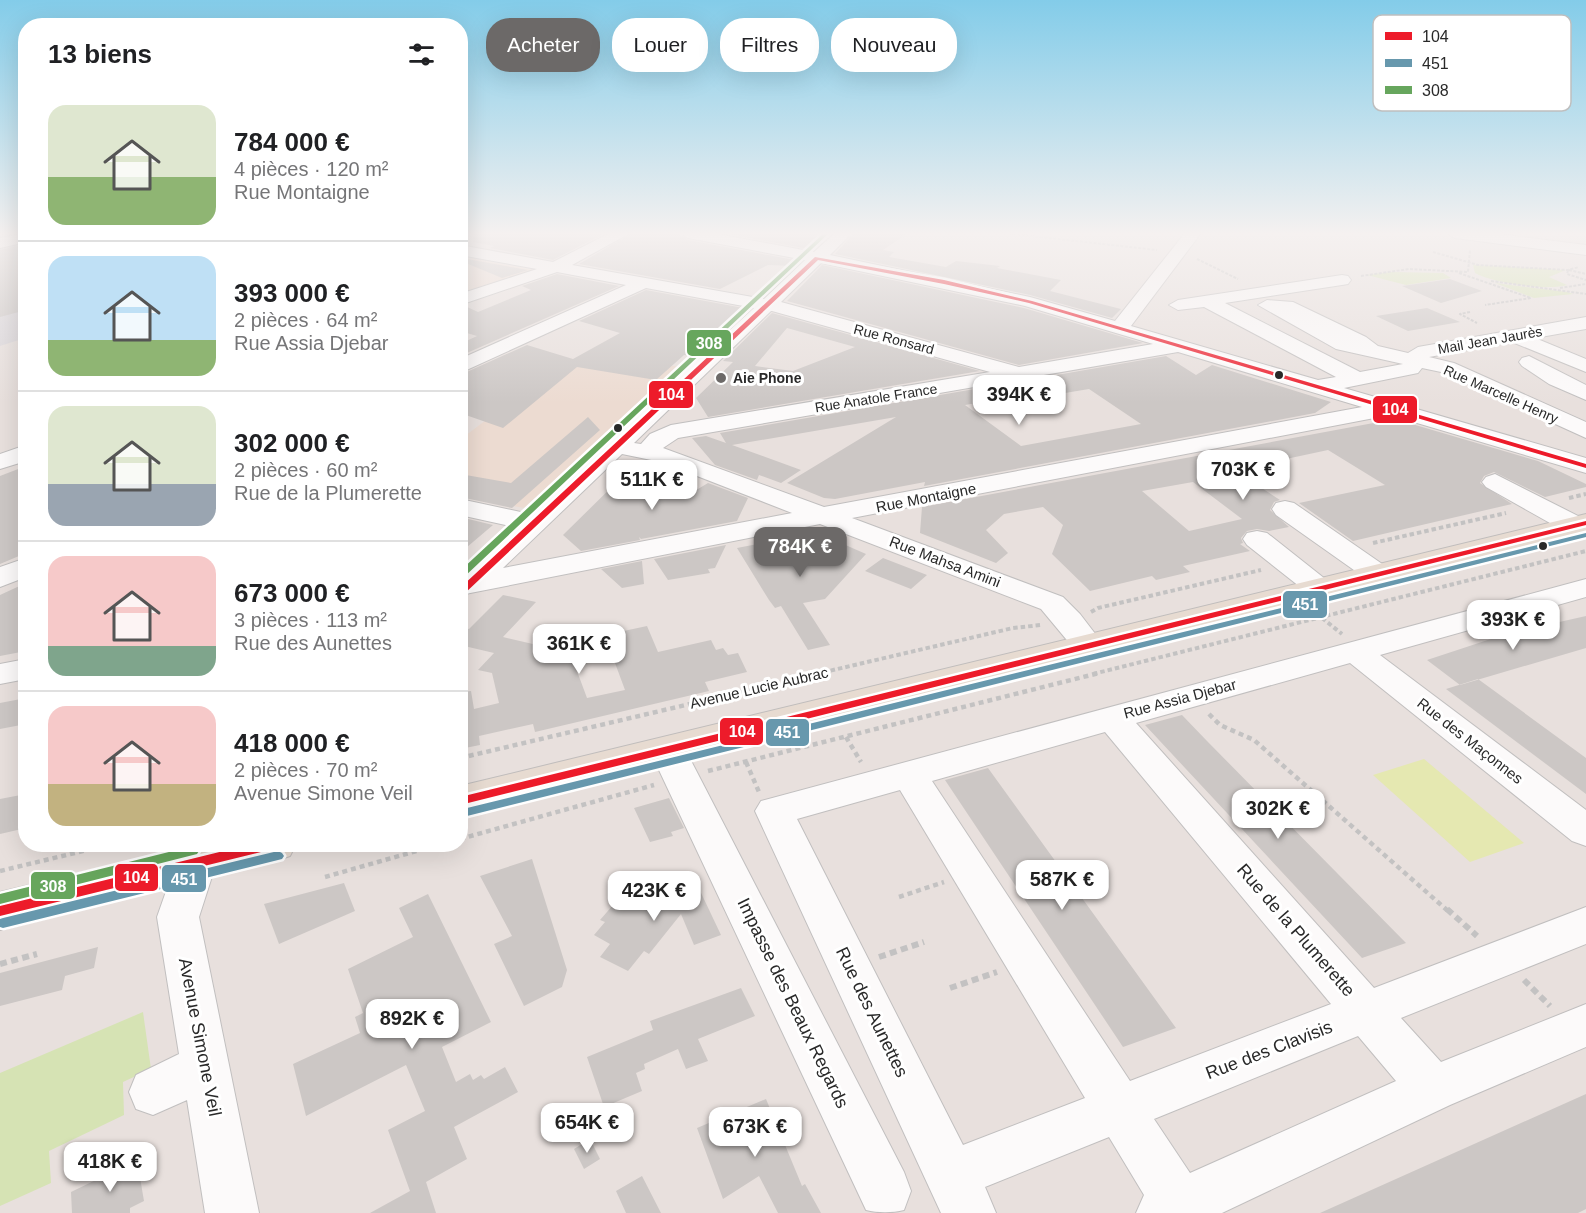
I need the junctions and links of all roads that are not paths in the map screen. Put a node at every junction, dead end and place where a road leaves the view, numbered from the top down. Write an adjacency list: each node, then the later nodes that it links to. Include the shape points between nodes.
1 (490, 290): 8 (street)
2 (630, 290): 20 (street)
3 (681, 290): 10 (street, Rue Ronsard)
4 (783, 290): 10 (street)
5 (980, 290): 12 (street)
6 (1281, 290): 9 (street)
7 (1148, 291): 11 (street); 12 (street)
8 (468, 297)
9 (1208, 301): 11 (street); 23 (street)
10 (766, 305): 22 (street, Rue Ronsard); 27 (street)
11 (1178, 305): 12 (street)
12 (1131, 321): 15 (street)
13 (1584, 324): 14 (street, Mail Jean Jaurès)
14 (1514, 336): 18 (street); 19 (street, Mail Jean Jaurès, via 1418,353)
15 (1182, 345): 22 (street, Rue Anatole France); 23 (street, via 1318,386)
16 (1370, 349): 19 (street, Rue Marcelle Henry)
17 (1586, 354): 18 (street)
18 (1537, 356): 21 (street); 24 (street, via 1556,380)
19 (1414, 362): 23 (street, Mail Jean Jaurès, via 1411,369); 26 (street, Rue Marcelle Henry, via 1447,367)
20 (468, 363)
21 (1586, 366)
22 (1022, 374): 28 (street, Rue Anatole France, via 671,432 657,439)
23 (1362, 385): 25 (street)
24 (1586, 393)
25 (1392, 408): 31 (street); 35 (street, Rue Montaigne)
26 (1586, 432)
27 (616, 447): 28 (street, Rue Mahsa Amini); 36 (street)
28 (647, 452): 35 (street, Rue Mahsa Amini, via 668,456)
29 (18, 455): 30 (street)
30 (0, 462)
31 (1586, 466)
32 (1495, 482): 37 (street)
33 (468, 509): 36 (street)
34 (1285, 509): 40 (street)
35 (829, 516): 43 (street, Rue Montaigne, via 548,567); 46 (street, Rue Mahsa Amini, via 1052,603)
36 (536, 523): 42 (street)
37 (1583, 533): 40 (main road)
38 (1257, 539): 44 (street)
39 (18, 570): 41 (street)
40 (1378, 574): 44 (main road)
41 (0, 578)
42 (468, 584)
43 (468, 587)
44 (1319, 588): 46 (main road)
45 (1586, 588): 47 (street, Rue Assia Djebar)
46 (1087, 644): 51 (main road)
47 (1355, 651): 50 (street, Rue Assia Djebar); 55 (street, Rue des Maçonnes)
48 (18, 671): 49 (street)
49 (0, 674)
50 (1111, 717): 52 (street, Rue Assia Djebar); 59 (street, Rue de la Plumerette)
51 (675, 764): 53 (main road); 65 (street, Impasse des Beaux Regards)
52 (909, 774): 54 (street, Rue Assia Djebar); 64 (street)
53 (468, 800)
54 (774, 811): 66 (street, Rue des Aunettes)
55 (1586, 831)
56 (202, 854): 57 (main road); 61 (street, Avenue Simone Veil, via 178,917)
57 (0, 911)
58 (1586, 925): 59 (street, Rue des Clavisis)
59 (1366, 1012): 62 (street, Rue de la Plumerette); 64 (street, Rue des Clavisis)
60 (1580, 1028): 62 (street)
61 (205, 1066): 63 (street); 68 (street, Avenue Simone Veil)
62 (1433, 1089): 67 (street)
63 (153, 1092)
64 (1119, 1109): 66 (street, Rue des Clavisis); 67 (street)
65 (885, 1191)
66 (960, 1194)
67 (1176, 1210)
68 (232, 1213)

